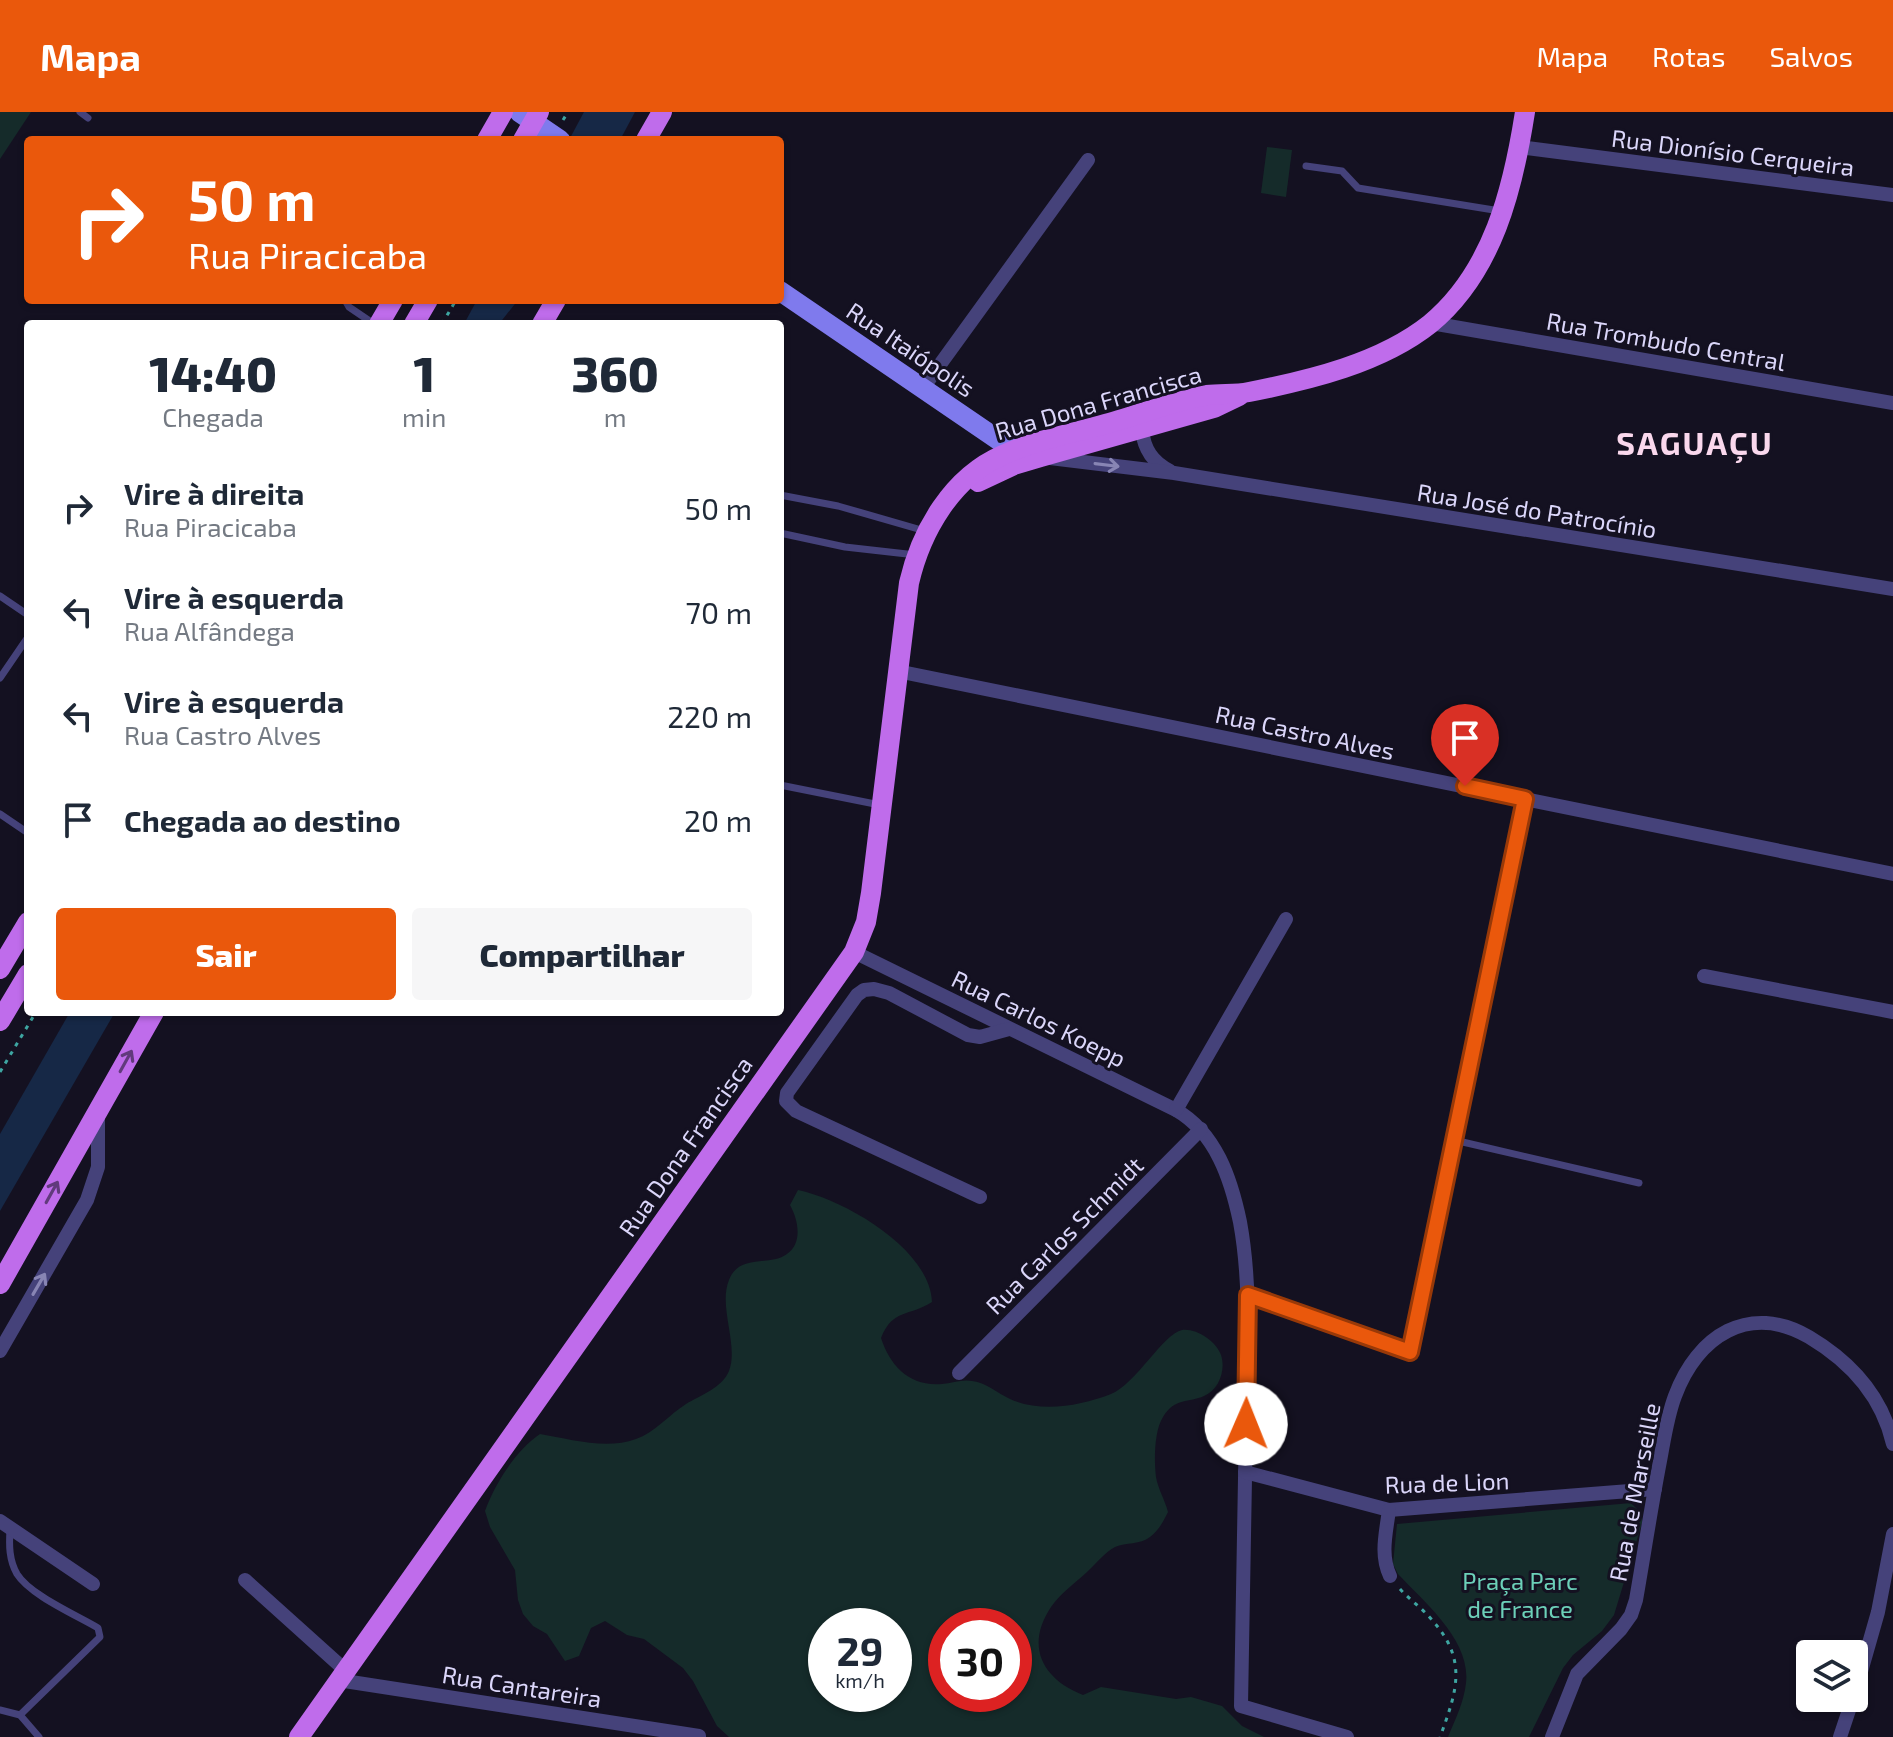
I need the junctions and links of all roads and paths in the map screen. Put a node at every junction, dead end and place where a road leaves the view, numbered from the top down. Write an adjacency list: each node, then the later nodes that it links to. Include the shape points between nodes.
1 (80, 112): 5 (lane)
2 (503, 112): 7 (main road)
3 (662, 112): 9 (main road)
4 (1525, 112): 10 (main road, Rua Dona Francisca)
5 (88, 118)
6 (529, 122): 8 (main road)
7 (489, 136)
8 (554, 136)
9 (648, 136)
10 (1519, 147): 13 (street, Rua Dionísio Cerqueira); 14 (main road, Rua Dona Francisca)
11 (1088, 160): 19 (street)
12 (1306, 166): 14 (lane, via 1342,171 1358,188)
13 (1893, 195)
14 (1503, 211): 18 (main road, Rua Dona Francisca, via 1484,256)
15 (784, 294): 19 (main road, Rua Itaiópolis)
16 (347, 304): 17 (lane)
17 (370, 320)
18 (1431, 323): 20 (street, Rua Trombudo Central); 21 (main road, Rua Dona Francisca, via 1368,358 1246,393 1214,408)
19 (923, 388): 22 (main road, Rua Itaiópolis)
20 (1893, 403)
21 (1140, 422): 22 (main road, Rua Dona Francisca); 23 (main road, Rua Dona Francisca); 24 (street, via 1150,457)
22 (1013, 450): 23 (main road); 26 (main road, Rua Dona Francisca, via 984,464)
23 (1041, 457): 24 (street, Rua José do Patrocínio, one-way to 24); 26 (main road, Rua Dona Francisca, via 991,475)
24 (1174, 473): 30 (street, Rua José do Patrocínio)
25 (784, 496): 27 (lane)
26 (937, 513): 27 (main road, Rua Dona Francisca)
27 (926, 532): 29 (main road, Rua Dona Francisca)
28 (784, 534): 29 (lane)
29 (916, 555): 34 (main road, Rua Dona Francisca)
30 (1893, 589)
31 (0, 596): 32 (lane)
32 (24, 612)
33 (24, 643): 35 (lane)
34 (897, 671): 37 (street, Rua Castro Alves); 38 (main road, Rua Dona Francisca)
35 (0, 678)
36 (784, 786): 38 (lane)
37 (1525, 799): 41 (street, Rua Castro Alves); 57 (street)
38 (881, 805): 44 (main road, Rua Dona Francisca, via 866,922)
39 (0, 814): 40 (lane)
40 (24, 830)
41 (1893, 874)
42 (1286, 919): 54 (street)
43 (24, 929): 45 (main road)
44 (854, 952): 52 (street, Rua Carlos Koepp); 74 (main road, Rua Dona Francisca)
45 (0, 969)
46 (1704, 976): 48 (street)
47 (24, 981): 51 (main road)
48 (1893, 1012)
49 (34, 1016): 53 (path)
50 (152, 1016): 55 (main road, one-way to 50)
51 (0, 1021)
52 (1009, 1029): 54 (street, Rua Carlos Koepp); 59 (street, via 968,1035 889,993 864,990 787,1093 786,1101 796,1111)
53 (0, 1072)
54 (1176, 1110): 56 (street, Rua Carlos Koepp)
55 (98, 1111): 60 (main road, one-way to 55); 62 (street, one-way to 55, via 94,1183)
56 (1201, 1129): 61 (street, via 1224,1167 1245,1255); 63 (street, Rua Carlos Schmidt)
57 (1454, 1140): 58 (lane); 61 (street, via 1410,1352)
58 (1639, 1183)
59 (980, 1197)
60 (0, 1284)
61 (1248, 1295): 65 (street)
62 (0, 1351)
63 (959, 1373)
64 (1893, 1444): 66 (street, Rua de Marseille, via 1880,1407 1850,1367 1780,1324 1748,1323 1711,1342 1686,1373 1670,1413)
65 (1245, 1472): 67 (street, Rua de Lion); 81 (street, via 1241,1706)
66 (1655, 1489): 67 (street, Rua de Lion); 83 (street, Rua de Marseille, via 1631,1615 1577,1674)
67 (1389, 1510): 70 (street, via 1384,1552)
68 (5, 1524): 72 (street); 77 (lane, via 18,1576 98,1628 100,1637)
69 (1893, 1534): 73 (street)
70 (1390, 1576): 82 (path, via 1435,1622 1455,1661 1455,1697)
71 (245, 1580): 74 (street)
72 (93, 1584)
73 (1868, 1647)
74 (342, 1675): 78 (street, Rua Cantareira); 80 (main road, Rua Dona Francisca)
75 (0, 1710): 77 (lane)
76 (1849, 1712): 84 (street)
77 (20, 1715): 79 (lane)
78 (698, 1736)
79 (39, 1737)
80 (299, 1737)
81 (1347, 1737)
82 (1440, 1737)
83 (1552, 1737)
84 (1840, 1737)

